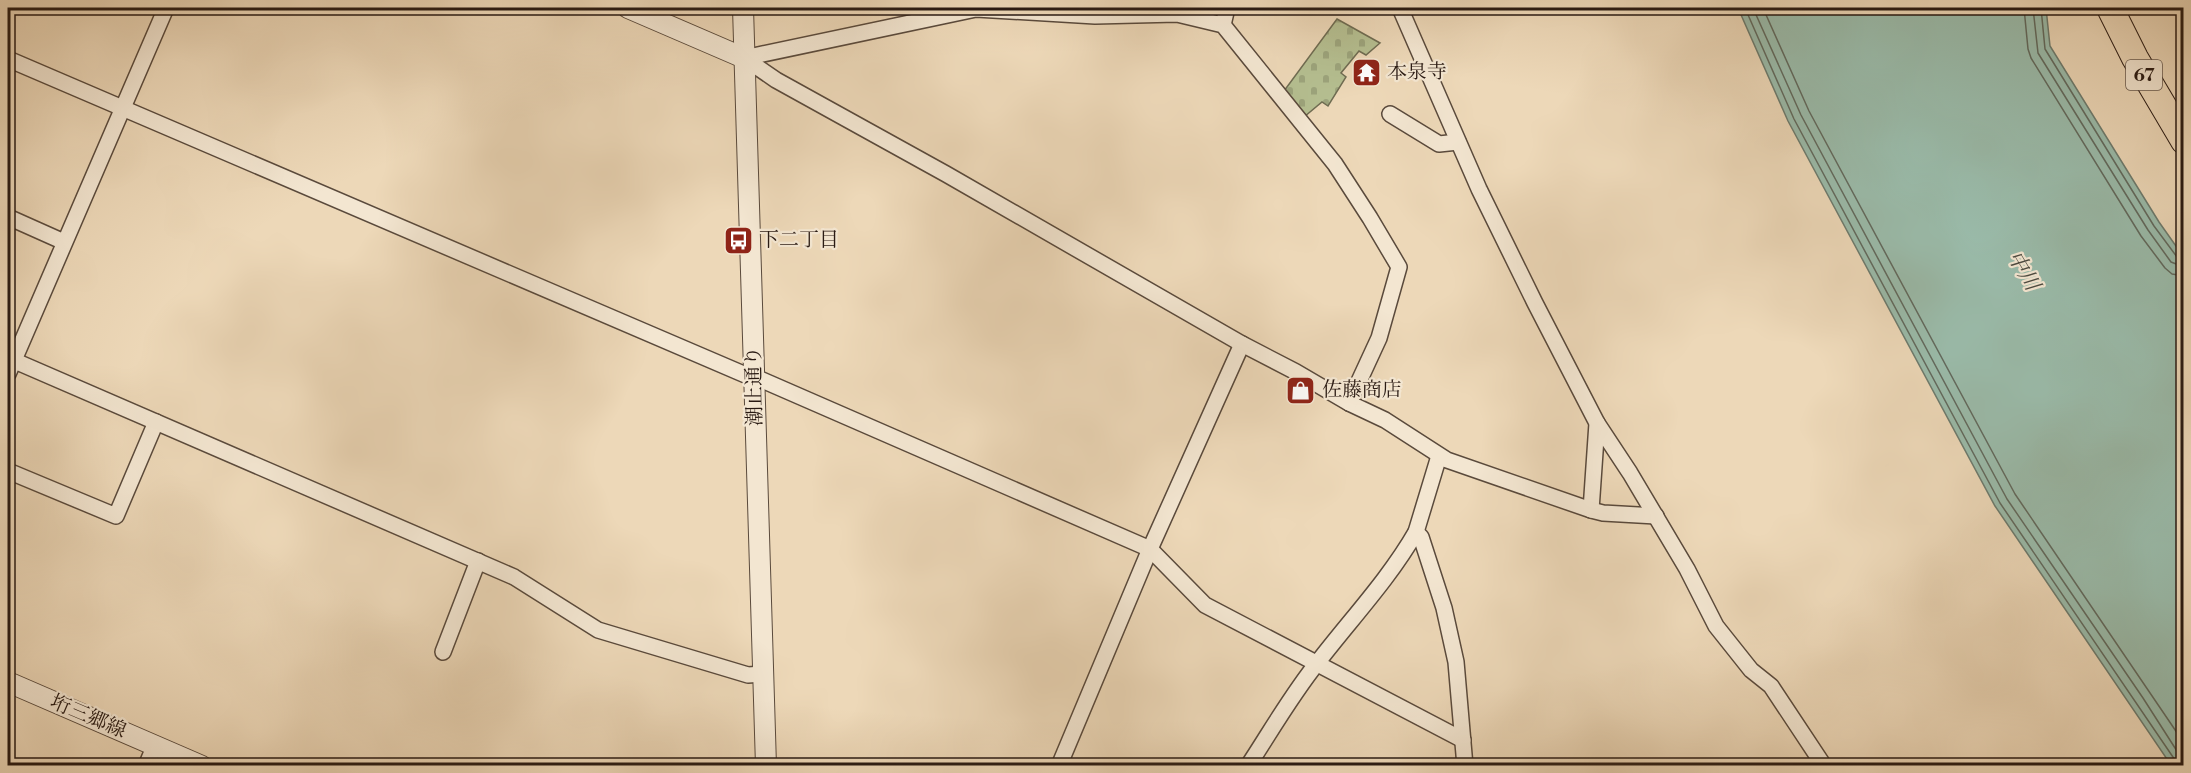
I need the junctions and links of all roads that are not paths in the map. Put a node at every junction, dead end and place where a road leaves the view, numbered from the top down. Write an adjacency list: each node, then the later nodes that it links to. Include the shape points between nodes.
1 (166, 8): 10 (street)
2 (628, 8): 8 (street)
3 (743, 8): 8 (street, 潮止通り)
4 (1227, 8): 7 (street)
5 (1400, 8): 13 (street)
6 (2110, 8): 12 (main road, 67)
7 (1223, 25): 8 (street, via 1177,14 1095,16 976,9); 19 (street, via 1335,164 1399,267 1378,338)
8 (744, 57): 16 (street, via 776,80); 18 (street, 潮止通り)
9 (8, 59): 10 (street)
10 (123, 108): 15 (street); 18 (street)
11 (1390, 114): 13 (street, via 1439,144)
12 (2184, 141)
13 (1458, 142): 21 (street, via 1534,303)
14 (8, 217): 15 (street)
15 (64, 242): 17 (street)
16 (1242, 344): 19 (street); 27 (street)
17 (9, 364): 20 (street)
18 (755, 378): 27 (street); 31 (street, 潮止通り)
19 (1349, 403): 22 (street, via 1385,420)
20 (156, 422): 23 (street, via 116,516); 28 (street)
21 (1597, 423): 24 (street); 25 (street)
22 (1439, 456): 24 (street); 26 (street)
23 (8, 471)
24 (1591, 510): 25 (street)
25 (1656, 516): 41 (street, via 1716,626 1751,670 1771,686)
26 (1416, 532): 30 (street, via 1377,589); 33 (street, via 1421,537 1456,662)
27 (1150, 549): 30 (street, via 1205,605); 38 (street)
28 (478, 561): 29 (street); 31 (street, via 514,577 598,630 748,675)
29 (442, 652)
30 (1317, 663): 33 (street); 39 (street)
31 (763, 675): 37 (street, 潮止通り)
32 (8, 682): 34 (street, 垳三郷線)
33 (1463, 740): 40 (street)
34 (155, 745): 35 (street); 36 (street, 垳三郷線)
35 (146, 765)
36 (202, 765)
37 (766, 765)
38 (1059, 765)
39 (1248, 765)
40 (1465, 765)
41 (1824, 765)

